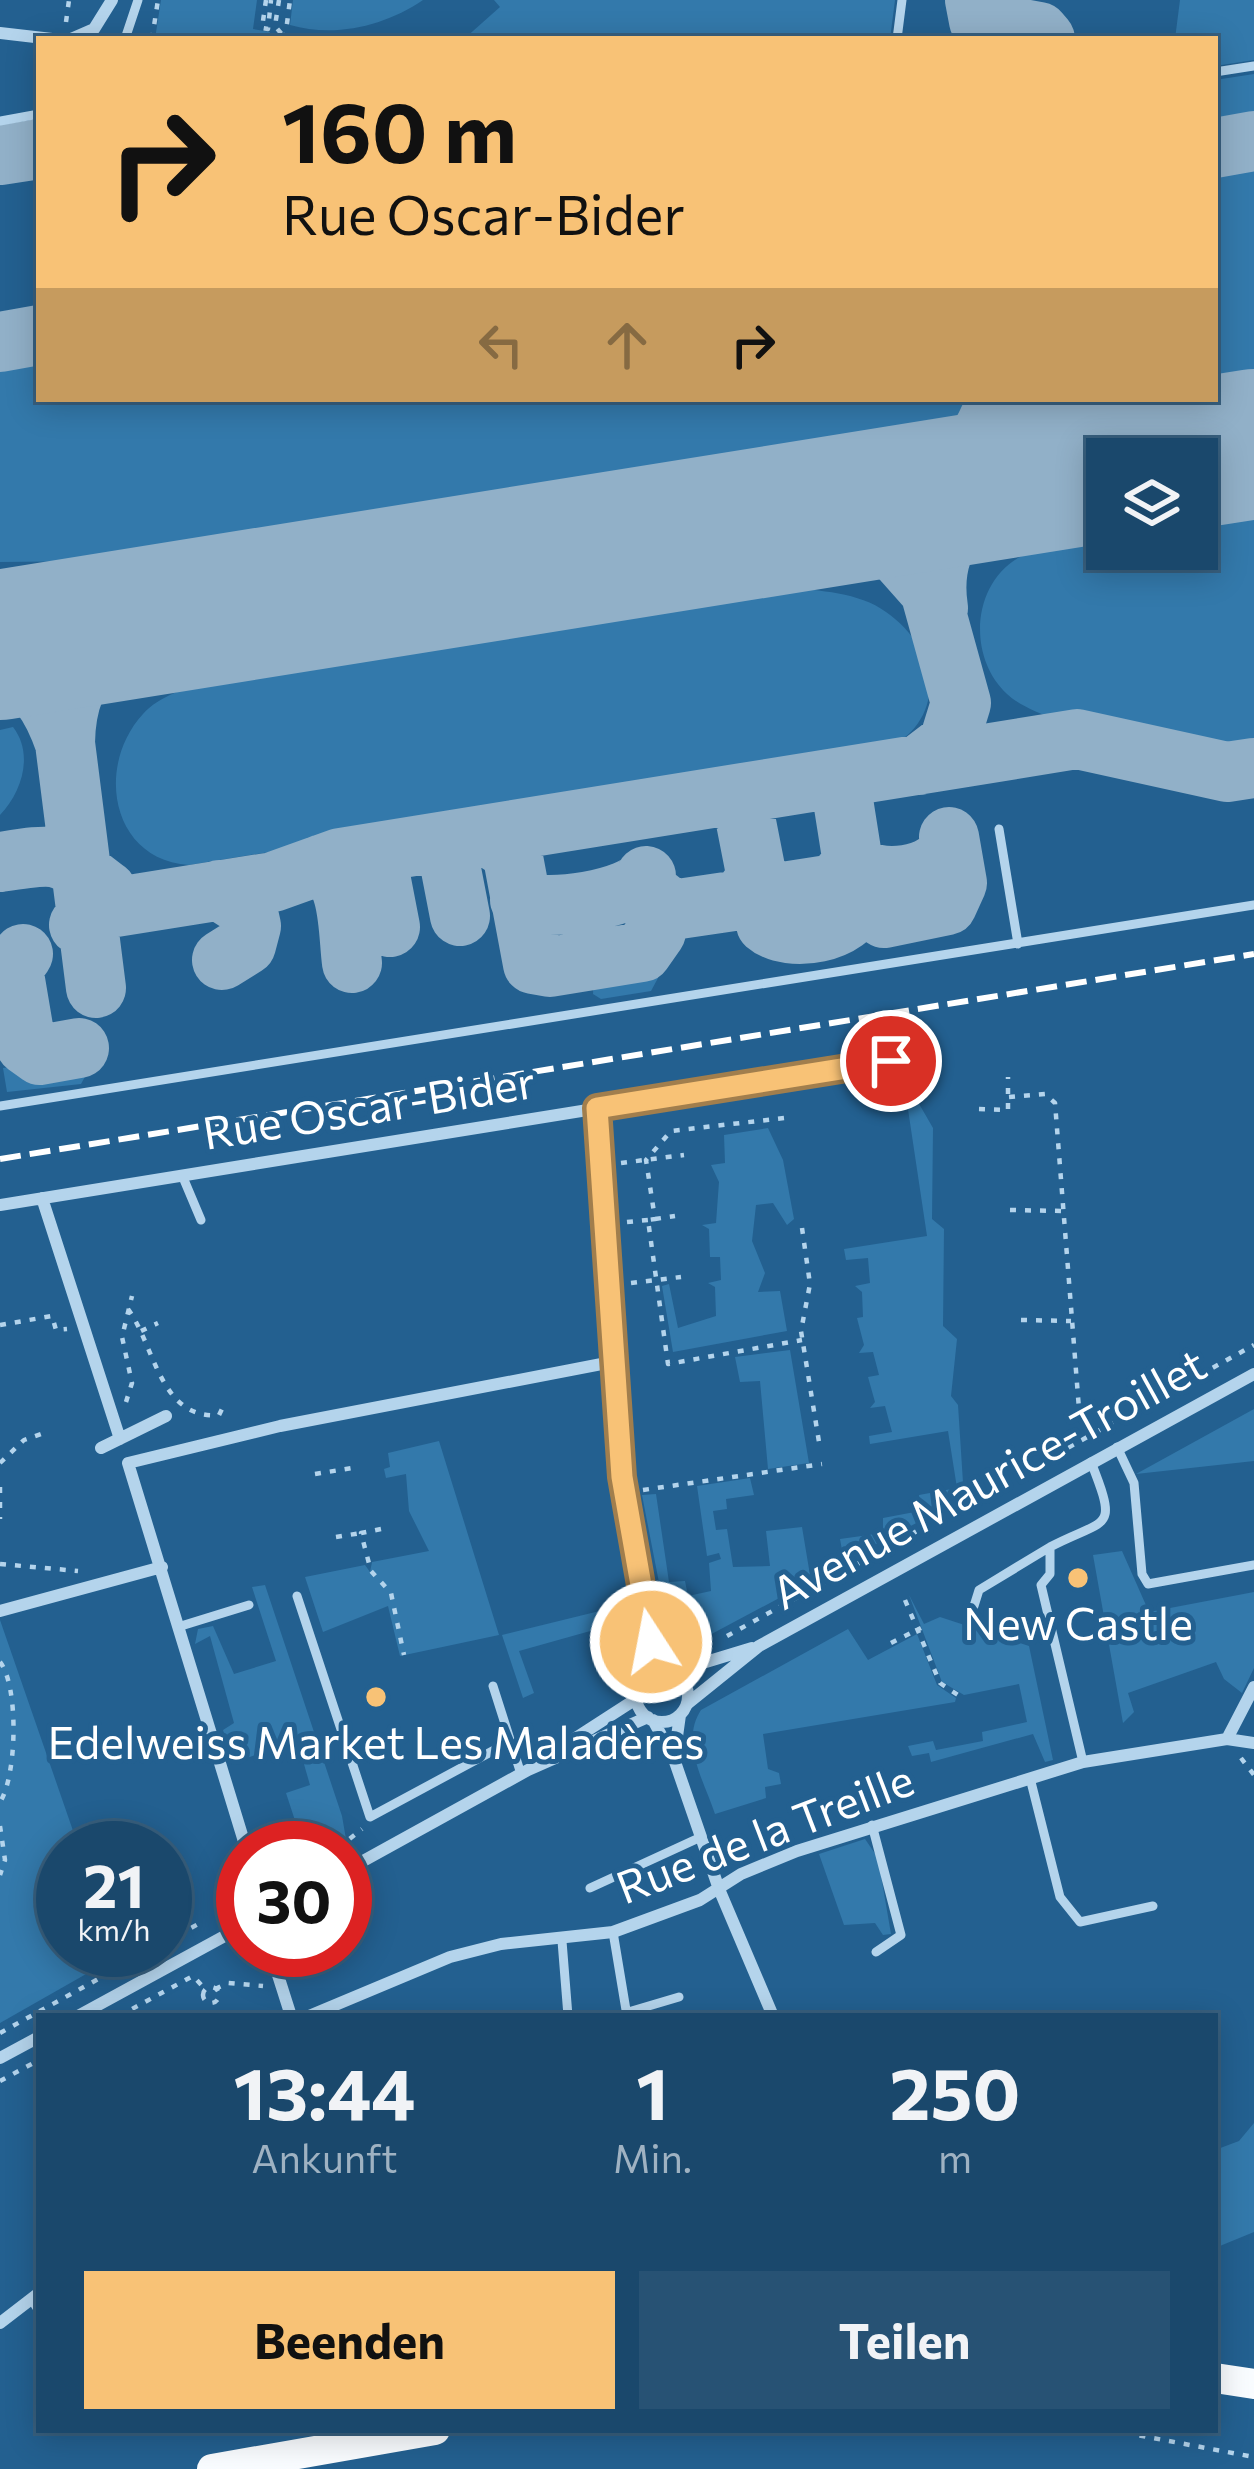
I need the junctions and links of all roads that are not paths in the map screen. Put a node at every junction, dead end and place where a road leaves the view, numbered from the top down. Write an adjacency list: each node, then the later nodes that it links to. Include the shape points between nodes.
1 (112, 0): 5 (street, via 94,29)
2 (138, 0): 6 (lane)
3 (902, 0): 7 (lane)
4 (0, 33): 8 (street)
5 (74, 36)
6 (126, 36)
7 (897, 36)
8 (36, 37)
9 (1254, 66): 10 (lane)
10 (1218, 72)
11 (36, 115): 12 (lane)
12 (0, 121)
13 (999, 829): 15 (lane)
14 (1254, 905): 15 (lane)
15 (1018, 944): 17 (lane)
16 (891, 1061): 18 (street, Rue Oscar-Bider)
17 (0, 1106)
18 (597, 1108): 19 (street, Rue Oscar-Bider); 23 (street)
19 (182, 1175): 20 (street, Rue Oscar-Bider); 22 (lane)
20 (42, 1198): 21 (street, Rue Oscar-Bider); 26 (street)
21 (0, 1205)
22 (201, 1220)
23 (617, 1361): 32 (street, via 128,1463); 38 (street, via 622,1477)
24 (1254, 1374): 28 (street, Avenue Maurice-Troillet)
25 (166, 1416): 26 (street)
26 (120, 1439): 27 (street)
27 (100, 1448)
28 (1117, 1448): 29 (street, Avenue Maurice-Troillet); 31 (lane, via 1134,1483 1148,1584)
29 (1091, 1462): 30 (lane, via 1105,1518); 39 (street, Avenue Maurice-Troillet)
30 (1050, 1546): 35 (lane, via 979,1590); 51 (lane, via 1050,1574 1041,1585)
31 (1254, 1565)
32 (162, 1568): 36 (street); 37 (street)
33 (297, 1596): 48 (lane, via 370,1817)
34 (249, 1605): 37 (lane)
35 (974, 1606)
36 (0, 1611)
37 (181, 1626): 54 (street)
38 (651, 1642): 40 (street); 41 (street)
39 (759, 1646): 40 (street, Avenue Maurice-Troillet); 45 (street, Avenue Maurice-Troillet)
40 (670, 1671): 41 (street); 45 (street, via 686,1684)
41 (644, 1676): 44 (street)
42 (494, 1686): 48 (lane)
43 (1254, 1687): 47 (street)
44 (636, 1699): 46 (street); 52 (street)
45 (684, 1709): 46 (street); 50 (street)
46 (650, 1719): 50 (street); 52 (street)
47 (1228, 1739): 49 (street, Rue de la Treille); 51 (street, Rue de la Treille)
48 (511, 1741): 52 (lane)
49 (1254, 1743)
50 (674, 1760): 56 (street)
51 (1083, 1762): 53 (street, Rue de la Treille)
52 (525, 1772): 57 (street)
53 (1030, 1778): 55 (street, Rue de la Treille); 60 (lane, via 1060,1897 1080,1922)
54 (238, 1821)
55 (872, 1825): 59 (street, Rue de la Treille); 64 (lane, via 901,1935)
56 (701, 1837): 58 (lane); 59 (street)
57 (372, 1856)
58 (590, 1888)
59 (719, 1889): 61 (street, Rue de la Treille); 73 (street)
60 (1153, 1906)
61 (613, 1932): 62 (street, Rue de la Treille); 71 (lane)
62 (562, 1940): 69 (street, Rue de la Treille, via 449,1958); 70 (lane)
63 (216, 1941): 67 (street)
64 (876, 1952)
65 (278, 1977): 68 (street)
66 (679, 1997): 72 (lane)
67 (84, 2013)
68 (290, 2013)
69 (315, 2013)
70 (568, 2013)
71 (626, 2013)
72 (629, 2013)
73 (772, 2013)
74 (36, 2039): 75 (street)
75 (0, 2058)
76 (36, 2301): 77 (street)
77 (0, 2323)
78 (1218, 2378): 79 (main road)
79 (1254, 2384)
80 (390, 2434): 81 (main road)
81 (212, 2469)

